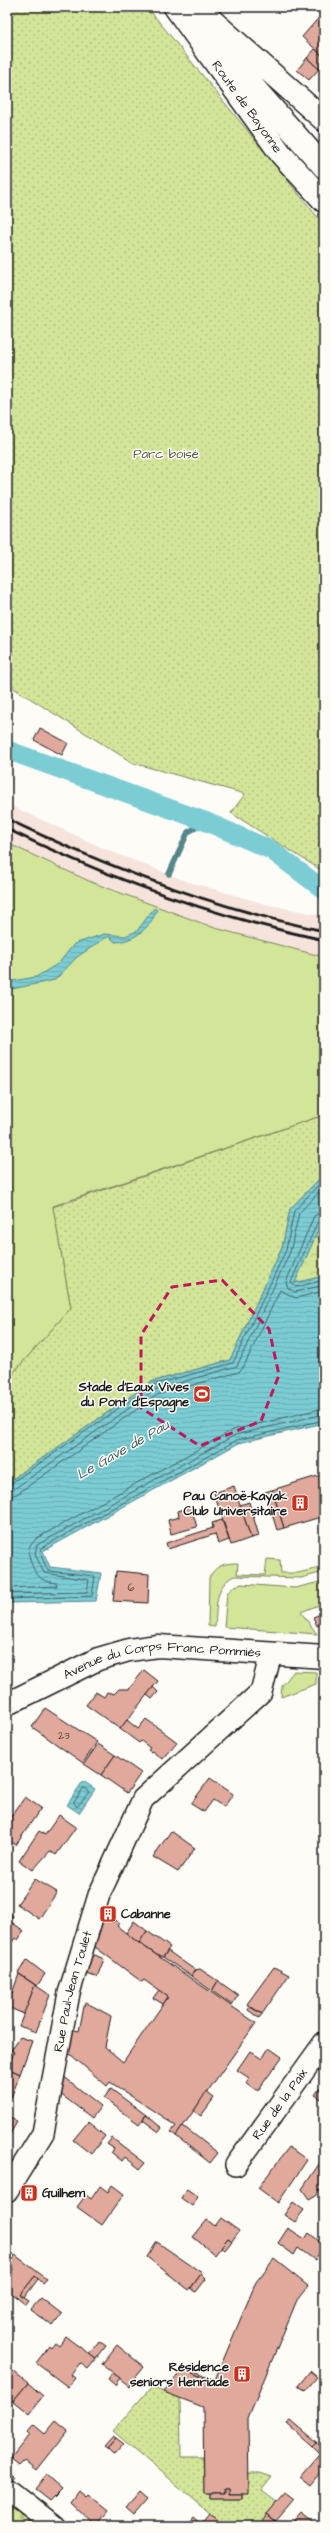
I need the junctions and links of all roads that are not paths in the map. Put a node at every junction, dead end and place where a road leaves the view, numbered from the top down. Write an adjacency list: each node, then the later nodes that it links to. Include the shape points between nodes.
1 (175, 7): 6 (main road, Route de Bayonne, via 281,154)
2 (183, 7): 5 (main road, Route de Bayonne)
3 (197, 7): 4 (main road)
4 (324, 120)
5 (324, 167)
6 (324, 201)
7 (271, 1654): 8 (main road, Avenue du Corps Franc Pommiès); 9 (main road, Avenue du Corps Franc Pommiès, via 158,1646 129,1650 98,1659); 12 (street, Rue Paul-Jean Toulet, via 261,1692 143,1799 99,1895 70,1992 43,2133)
8 (324, 1657)
9 (7, 1704)
10 (324, 2043): 11 (street, Rue de la Paix)
11 (236, 2165)
12 (7, 2191)
13 (7, 2489): 14 (street)
14 (54, 2526)

